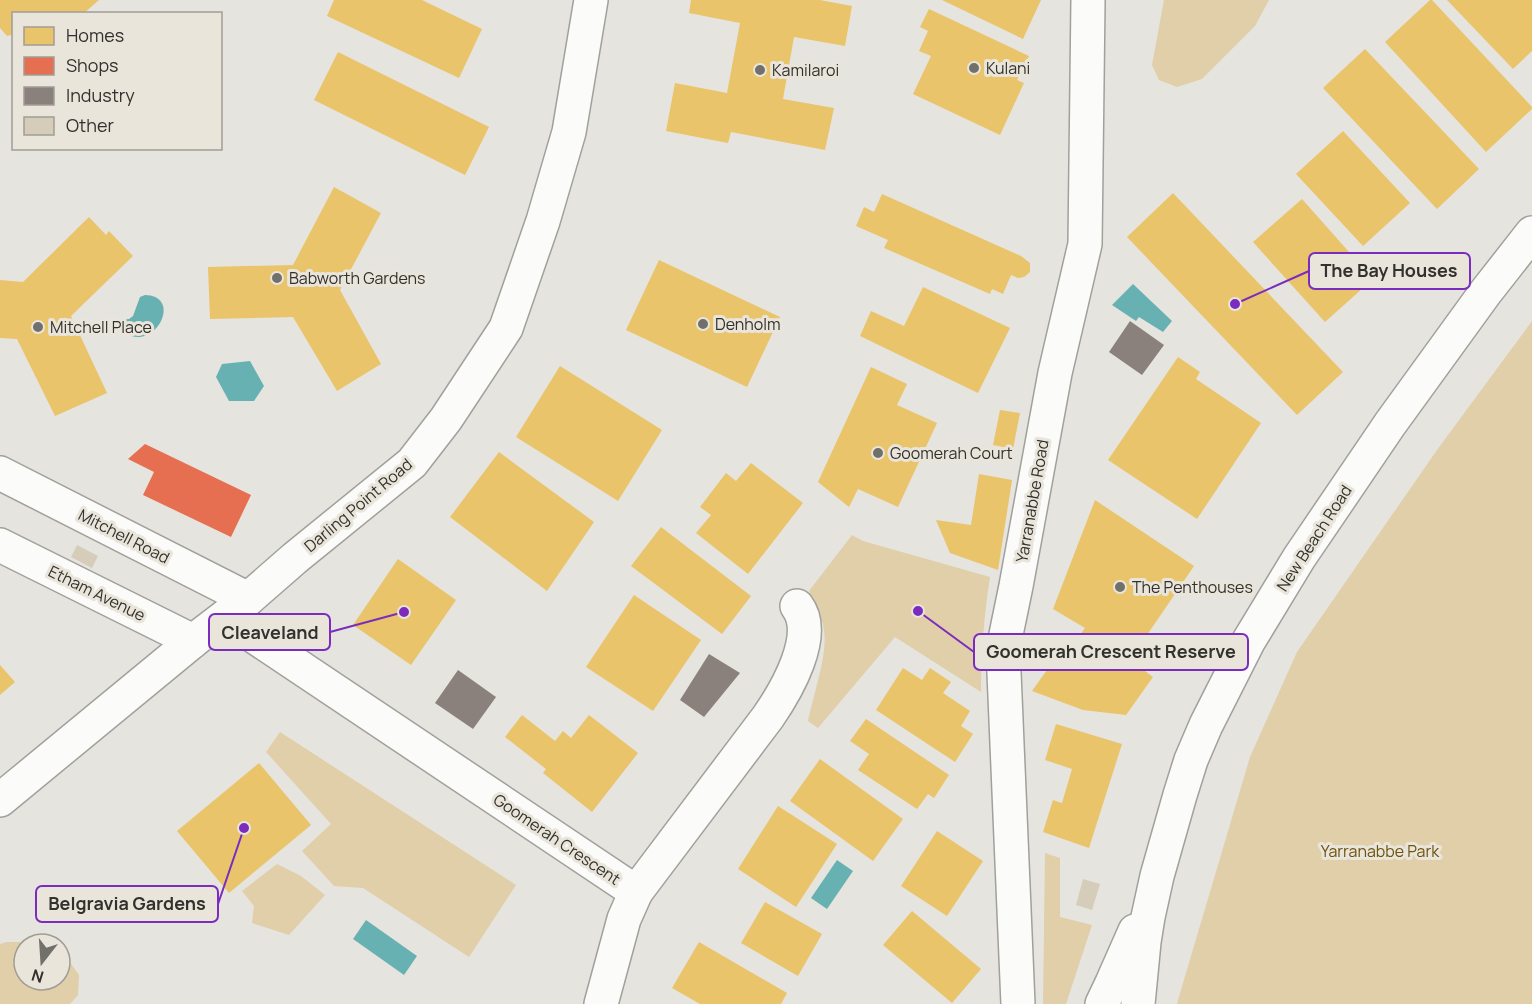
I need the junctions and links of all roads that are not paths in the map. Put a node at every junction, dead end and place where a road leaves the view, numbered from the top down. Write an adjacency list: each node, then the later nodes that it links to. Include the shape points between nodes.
1 (591, 0): 7 (street, Darling Point Road, via 568,132 543,221 506,328 412,463)
2 (1088, 0): 13 (street, Yarranabbe Road, via 1085,244 1053,384 1003,650)
3 (1532, 233): 10 (street, New Beach Road, via 1390,424 1299,558 1248,642 1191,760)
4 (0, 472): 7 (street, Mitchell Road)
5 (0, 545): 8 (street, Etham Avenue)
6 (797, 606): 11 (street, Goomerah Crescent, via 804,620 804,637 787,686 768,717)
7 (237, 608): 8 (street, Darling Point Road); 11 (street, Goomerah Crescent)
8 (193, 641): 9 (street, Darling Point Road)
9 (0, 800)
10 (1157, 876): 14 (street, New Beach Road); 15 (street, New Beach Road, via 1144,942)
11 (636, 892): 12 (street, via 624,919)
12 (601, 1004)
13 (1018, 1004)
14 (1102, 1004)
15 (1138, 1004)

